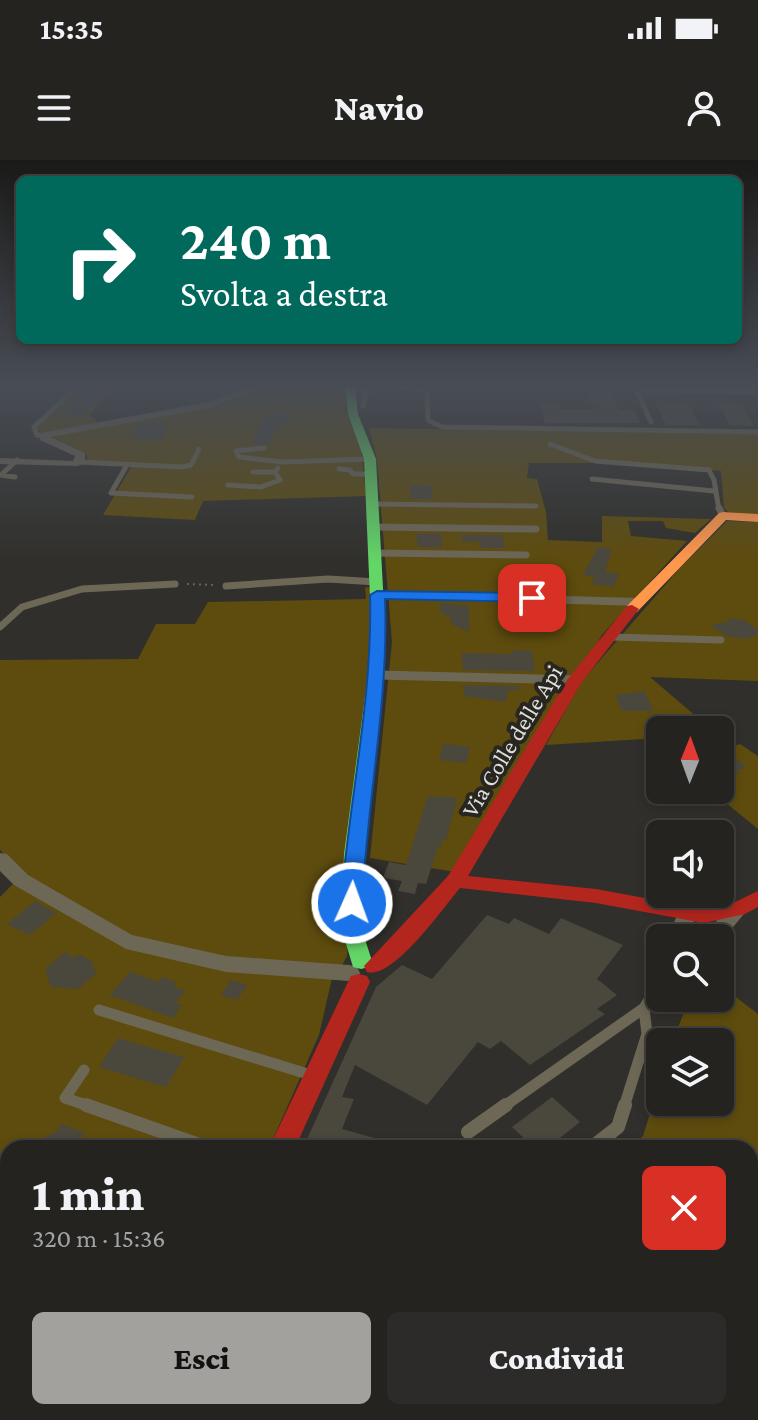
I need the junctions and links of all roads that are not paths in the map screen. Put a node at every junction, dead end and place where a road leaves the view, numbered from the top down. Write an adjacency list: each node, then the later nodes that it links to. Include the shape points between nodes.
1 (58, 446): 8 (street, via 81,455)
2 (366, 446): 11 (street)
3 (555, 446): 18 (lane, via 595,461 709,470)
4 (264, 448): 9 (lane, via 236,451 239,457)
5 (199, 449): 10 (lane, via 191,465)
6 (17, 460): 7 (street); 8 (street); 15 (lane, via 1,475)
7 (0, 461)
8 (79, 462): 10 (lane)
9 (283, 462): 11 (lane); 14 (lane)
10 (127, 465): 19 (lane, via 111,493)
11 (370, 467): 12 (lane, via 353,474); 20 (street)
12 (339, 469)
13 (253, 472): 14 (lane)
14 (275, 472): 17 (lane, via 280,480 274,485)
15 (15, 477)
16 (592, 479): 18 (lane)
17 (228, 485)
18 (714, 491): 22 (lane)
19 (192, 497)
20 (372, 504): 21 (lane); 24 (street)
21 (536, 506)
22 (723, 516): 23 (street); 31 (street, Via Colle delle Api)
23 (758, 518)
24 (373, 527): 25 (lane); 26 (street)
25 (536, 529)
26 (375, 553): 27 (lane); 30 (street)
27 (526, 555)
28 (175, 584): 32 (lane, via 82,589 22,607)
29 (226, 586): 30 (lane, via 328,579)
30 (377, 588): 31 (street); 35 (street)
31 (638, 602): 33 (street, Via Colle delle Api)
32 (0, 627)
33 (607, 637): 34 (lane); 36 (street, Via Colle delle Api)
34 (721, 640)
35 (374, 675): 36 (lane); 44 (street, via 354,854 351,927)
36 (575, 680): 38 (street, Via Colle delle Api)
37 (0, 859): 44 (street, via 21,880 126,941 226,964)
38 (455, 881): 41 (street, via 596,896); 44 (street, Via Colle delle Api, via 390,955)
39 (758, 898): 40 (street)
40 (738, 909): 41 (street); 43 (street)
41 (688, 914): 42 (street)
42 (683, 924)
43 (725, 924)
44 (361, 970): 49 (street)
45 (646, 1005): 46 (lane)
46 (644, 1008): 50 (lane); 53 (lane, via 647,1034 618,1127)
47 (99, 1010): 49 (lane)
48 (84, 1070): 51 (lane, via 65,1098)
49 (315, 1076): 52 (street)
50 (468, 1132)
51 (185, 1140)
52 (286, 1140)
53 (601, 1140)

